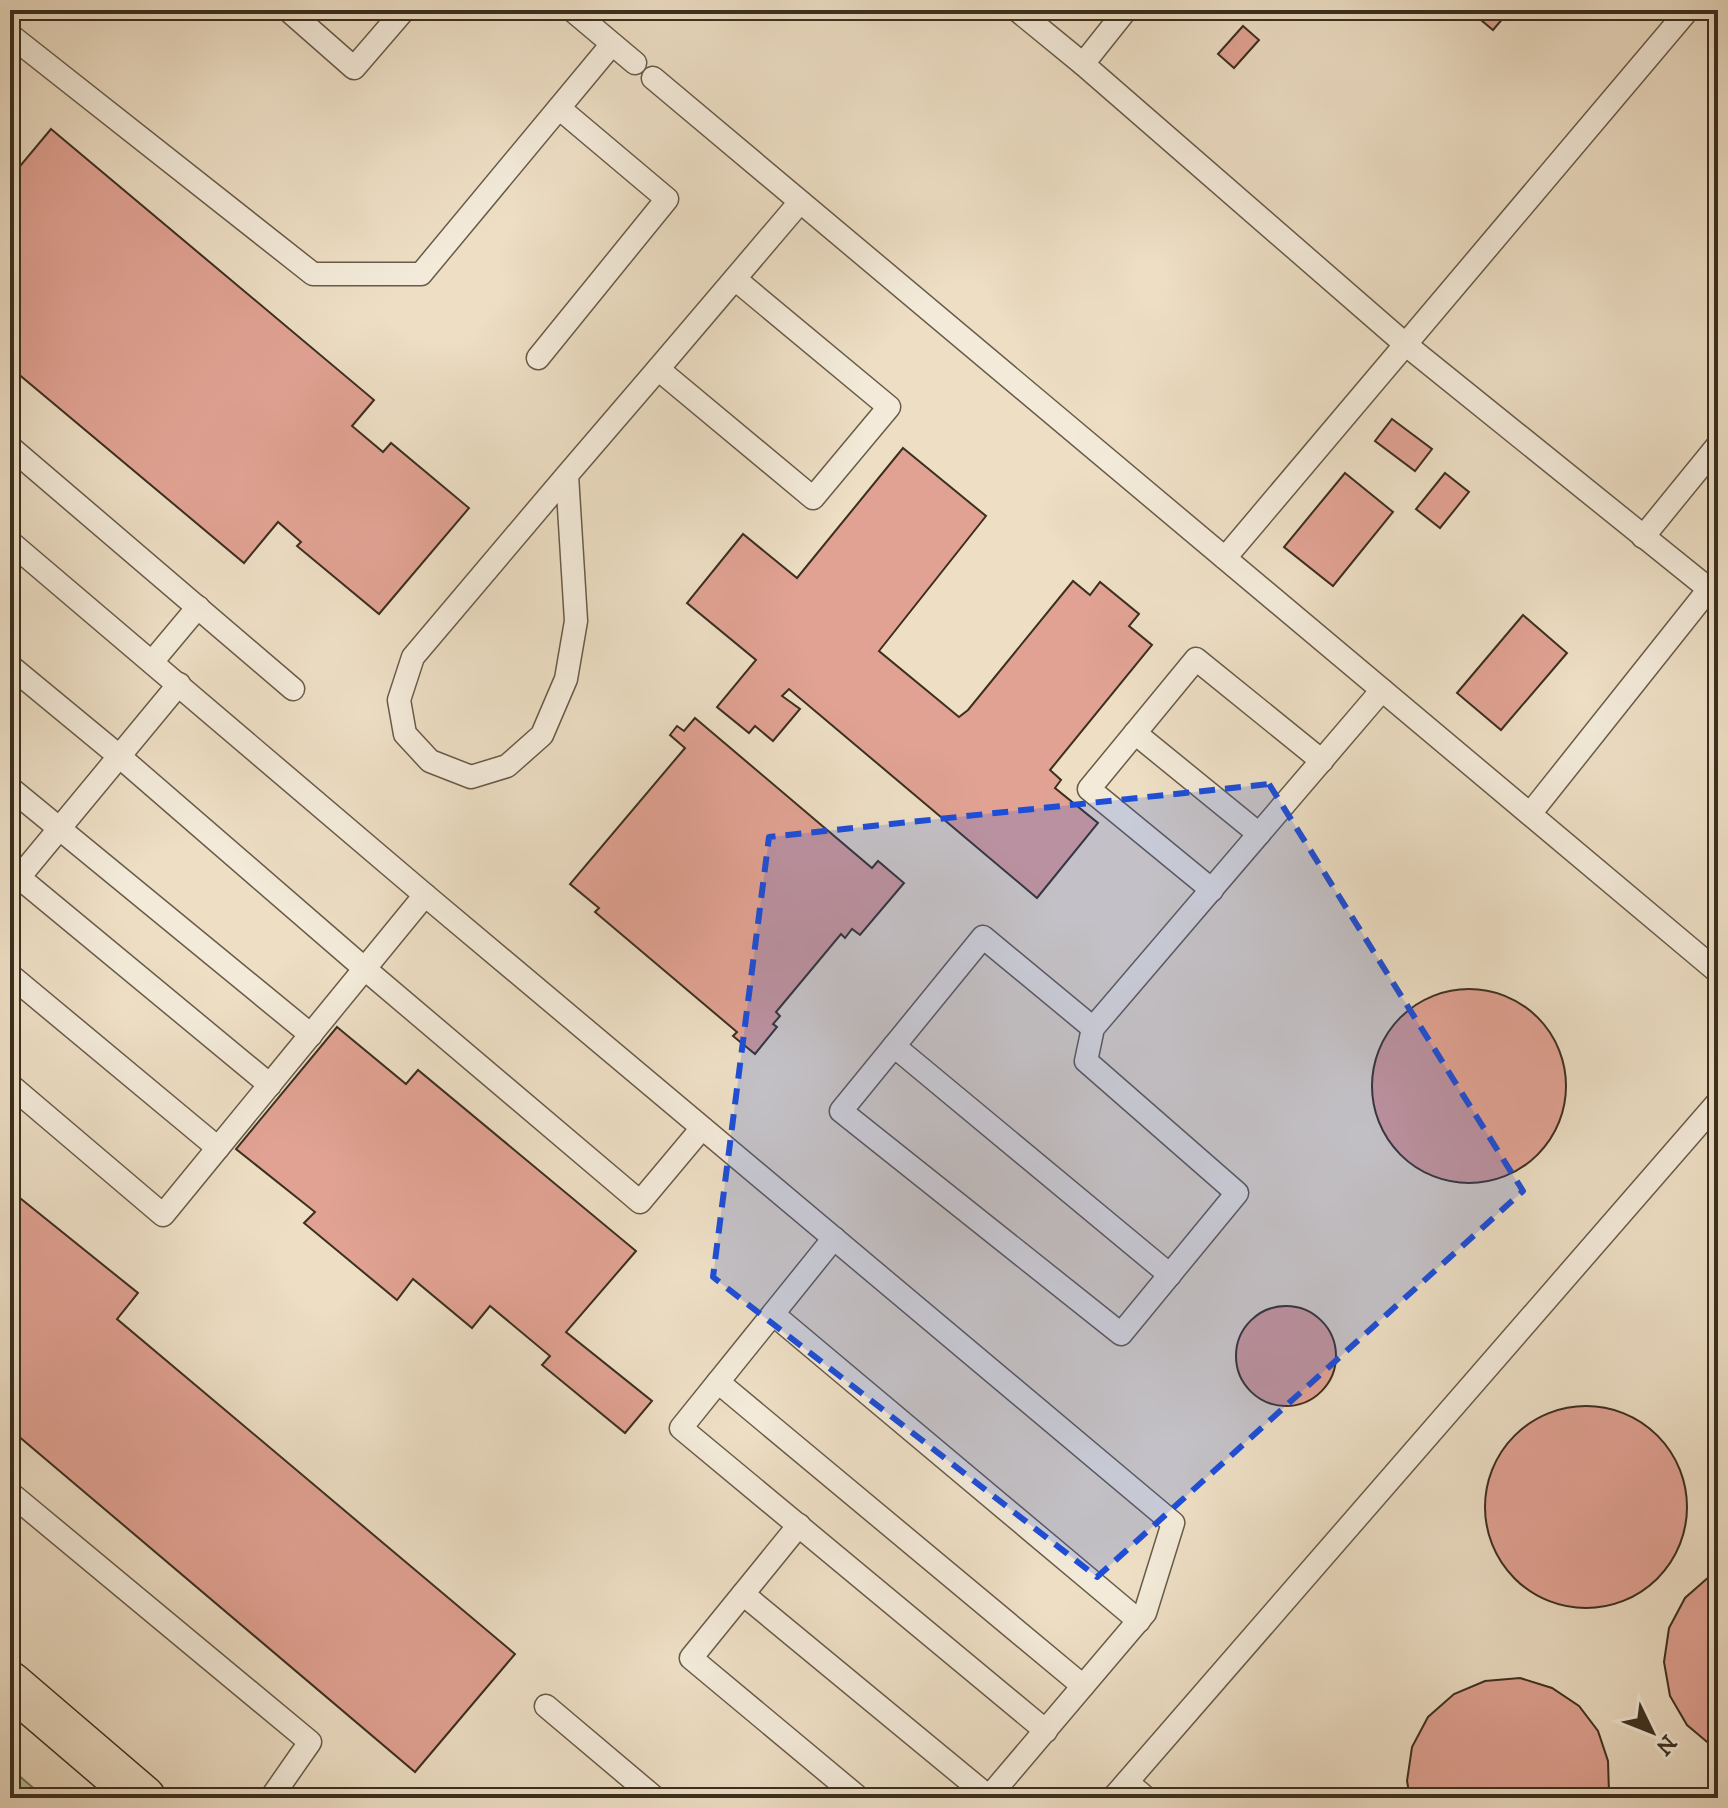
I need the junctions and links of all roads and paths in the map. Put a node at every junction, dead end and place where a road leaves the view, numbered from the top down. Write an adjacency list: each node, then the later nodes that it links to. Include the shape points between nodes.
1 (288, 10): 2 (lane, via 354,68)
2 (404, 10)
3 (572, 10): 8 (lane)
4 (1017, 10): 9 (lane)
5 (1126, 10): 9 (lane)
6 (1688, 10): 13 (lane)
7 (10, 35): 10 (lane, via 313,274 421,274)
8 (612, 44): 10 (lane); 11 (lane)
9 (1083, 64): 13 (lane)
10 (559, 108): 14 (lane, via 667,199)
11 (800, 202): 12 (lane); 21 (lane)
12 (735, 279): 15 (lane); 15 (lane, via 889,407 813,498)
13 (1405, 344): 19 (lane); 21 (lane)
14 (538, 358)
15 (658, 369): 18 (lane)
16 (1718, 445): 19 (lane)
17 (10, 447): 22 (lane)
18 (567, 475): 18 (lane, via 413,657 399,700 405,734 430,761 471,777 507,766 542,735 566,679 576,621)
19 (1643, 537): 32 (lane, via 1709,589)
20 (10, 542): 23 (lane)
21 (1225, 558): 27 (lane)
22 (198, 607): 23 (lane); 26 (lane)
23 (152, 662): 25 (lane)
24 (10, 666): 29 (lane)
25 (179, 684): 29 (lane); 37 (lane)
26 (293, 689)
27 (1382, 690): 30 (lane); 32 (lane)
28 (1135, 733): 30 (lane, via 1196,659); 34 (lane); 36 (lane, via 1089,789)
29 (119, 756): 33 (lane); 38 (lane)
30 (1322, 761): 34 (lane)
31 (10, 788): 33 (lane)
32 (1530, 814): 39 (lane)
33 (59, 828): 35 (lane); 42 (lane)
34 (1259, 834): 36 (lane)
35 (13, 879): 45 (lane)
36 (1212, 890): 41 (lane)
37 (425, 895): 38 (lane); 47 (lane)
38 (365, 969): 42 (lane); 47 (lane, via 640,1202)
39 (1718, 972)
40 (10, 975): 48 (lane)
41 (1093, 1028): 43 (lane, via 983,937); 50 (lane, via 1086,1061 1237,1193)
42 (311, 1035): 45 (lane)
43 (894, 1046): 50 (lane); 50 (lane, via 841,1111 1121,1334)
44 (10, 1085): 48 (lane, via 163,1215)
45 (270, 1085): 48 (lane)
46 (1718, 1102): 61 (lane)
47 (702, 1128): 49 (lane)
48 (218, 1148)
49 (834, 1238): 51 (lane); 56 (lane, via 1173,1523)
50 (1170, 1275)
51 (773, 1314): 52 (lane); 56 (lane)
52 (718, 1382): 54 (lane, via 681,1428); 58 (lane)
53 (10, 1493): 63 (lane, via 310,1742)
54 (799, 1525): 55 (lane); 60 (lane)
55 (743, 1594): 65 (lane, via 691,1658); 66 (lane)
56 (1139, 1621): 58 (lane)
57 (10, 1684): 62 (main road)
58 (1083, 1686): 60 (lane)
59 (546, 1706): 64 (lane)
60 (1046, 1731): 66 (lane)
61 (1120, 1790): 67 (lane)
62 (143, 1798)
63 (271, 1798)
64 (655, 1798)
65 (859, 1798)
66 (989, 1798)
67 (1146, 1798)

